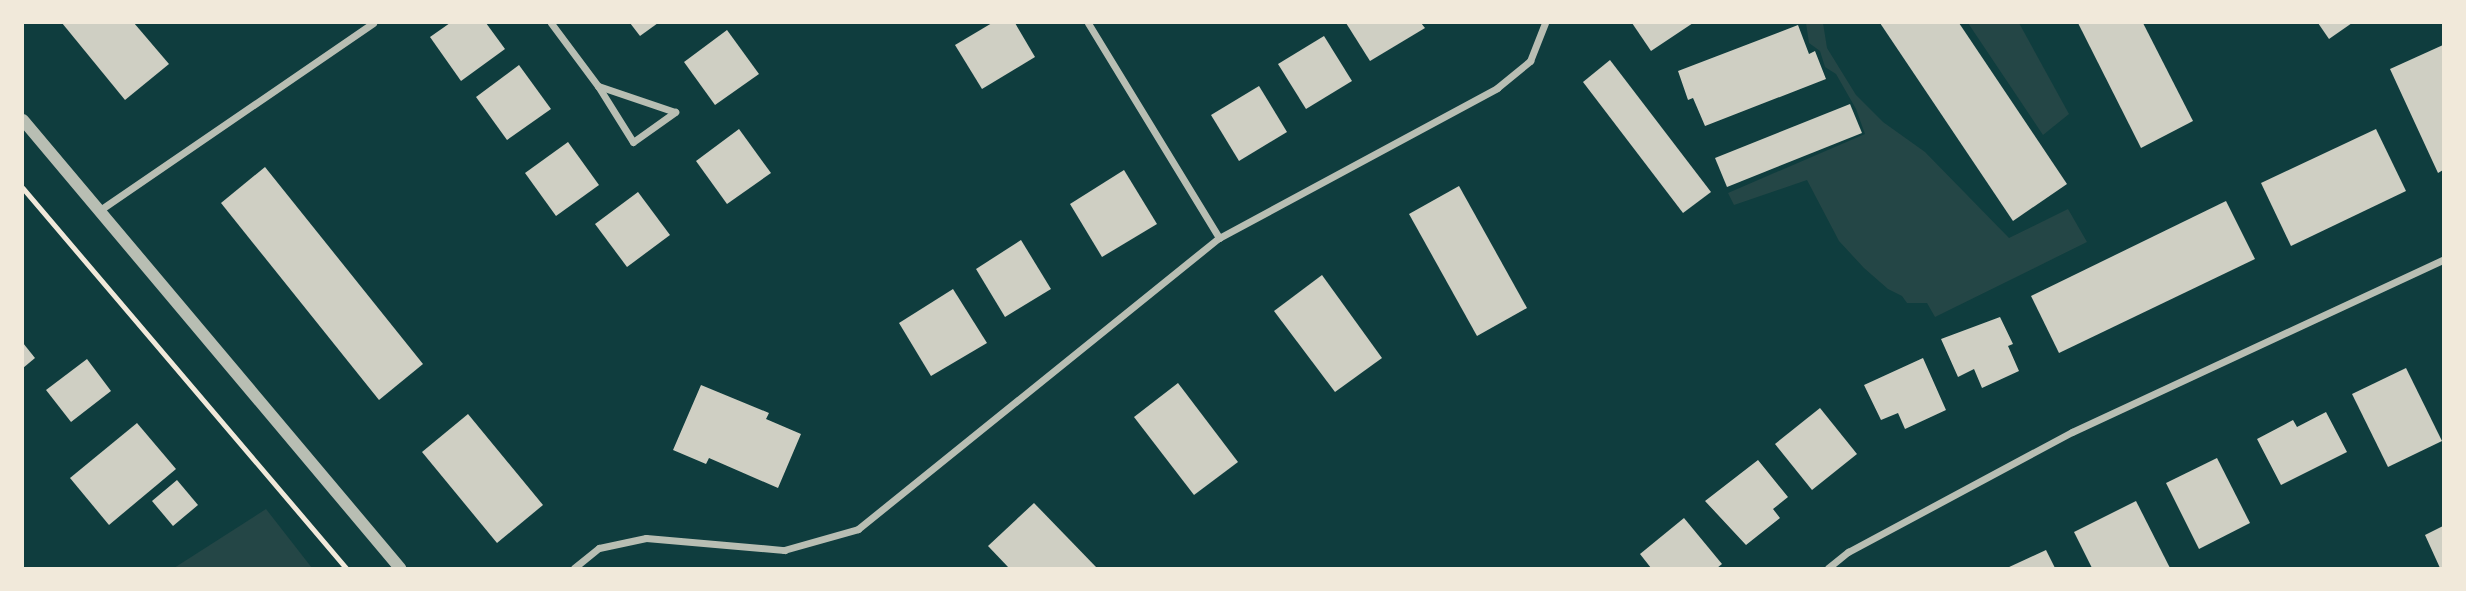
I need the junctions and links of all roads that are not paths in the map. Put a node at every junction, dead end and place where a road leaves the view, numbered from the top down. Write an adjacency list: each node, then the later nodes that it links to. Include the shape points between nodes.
1 (373, 23): 7 (street)
2 (551, 23): 5 (street)
3 (1088, 23): 8 (street)
4 (1545, 23): 8 (street, via 1530,61 1497,88)
5 (597, 86): 5 (street, via 633,142 675,112 623,94)
6 (23, 120): 7 (street)
7 (100, 210): 10 (street)
8 (1219, 238): 11 (street, via 858,529 784,550 646,538 599,548)
9 (2443, 260): 12 (street, via 2071,432 1848,552)
10 (400, 568)
11 (574, 568)
12 (1828, 568)

